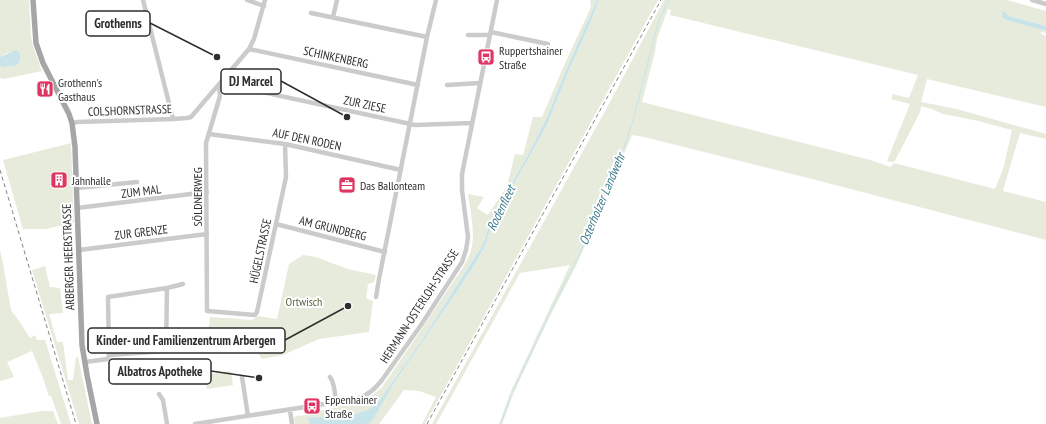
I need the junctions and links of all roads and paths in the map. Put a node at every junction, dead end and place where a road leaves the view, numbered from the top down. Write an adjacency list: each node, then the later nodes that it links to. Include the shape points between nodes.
1 (33, 0): 23 (main road, ARBERGER HEERSTRASSE, via 36,43 42,63)
2 (143, 0): 22 (street)
3 (247, 0): 10 (street)
4 (265, 0): 10 (street, COLSHORNSTRASSE)
5 (337, 0): 12 (street)
6 (436, 0): 15 (street)
7 (497, 0): 13 (street, HERMANN-OSTERLOH-STRASSE)
8 (1032, 0): 9 (street)
9 (1046, 4)
10 (264, 6): 17 (street, COLSHORNSTRASSE)
11 (311, 12): 12 (street)
12 (333, 17): 15 (street)
13 (490, 34): 14 (street); 16 (street); 19 (street, HERMANN-OSTERLOH-STRASSE)
14 (468, 35)
15 (427, 37): 20 (street)
16 (548, 44)
17 (249, 49): 18 (street, COLSHORNSTRASSE); 20 (street, SCHINKENBERG)
18 (220, 83): 22 (street, COLSHORNSTRASSE, via 191,117); 25 (street, ZUR ZIESE); 26 (street, SÖLDNERWEG, via 220,96)
19 (480, 83): 21 (street); 24 (street, HERMANN-OSTERLOH-STRASSE)
20 (418, 85): 25 (street)
21 (447, 85)
22 (173, 119): 23 (street, COLSHORNSTRASSE)
23 (72, 123): 30 (main road, ARBERGER HEERSTRASSE)
24 (472, 123): 25 (street, ZUR ZIESE); 46 (street, HERMANN-OSTERLOH-STRASSE, via 462,174 468,237 462,262 375,389 357,399)
25 (411, 124): 28 (street)
26 (209, 134): 27 (street, AUF DEN RODEN); 31 (street, SÖLDNERWEG, via 206,143)
27 (285, 144): 28 (street, AUF DEN RODEN); 33 (street, HÜGELSTRASSE, via 286,177)
28 (401, 170): 36 (street)
29 (137, 182): 30 (street)
30 (77, 188): 32 (main road, ARBERGER HEERSTRASSE)
31 (207, 192): 32 (street, ZUM MAL); 34 (street, SÖLDNERWEG)
32 (77, 208): 35 (main road, ARBERGER HEERSTRASSE)
33 (276, 224): 36 (street, AM GRUNDBERG); 40 (street, HÜGELSTRASSE, via 257,312 255,314)
34 (207, 234): 35 (street, ZUR GRENZE); 40 (street, SÖLDNERWEG)
35 (79, 250): 42 (main road, ARBERGER HEERSTRASSE)
36 (385, 252): 39 (street)
37 (183, 284): 38 (street)
38 (167, 288): 41 (street, via 108,297); 41 (street, via 166,351)
39 (376, 297)
40 (207, 311)
41 (109, 355): 42 (street, via 108,359)
42 (84, 362): 49 (main road, ARBERGER HEERSTRASSE)
43 (242, 377): 48 (street)
44 (330, 377): 46 (street)
45 (159, 394): 50 (street, via 163,400)
46 (336, 403): 47 (street, HERMANN-OSTERLOH-STRASSE)
47 (290, 410): 48 (street, HERMANN-OSTERLOH-STRASSE); 52 (street)
48 (248, 416): 51 (street, HERMANN-OSTERLOH-STRASSE)
49 (97, 424)
50 (167, 424)
51 (195, 424)
52 (292, 424)

